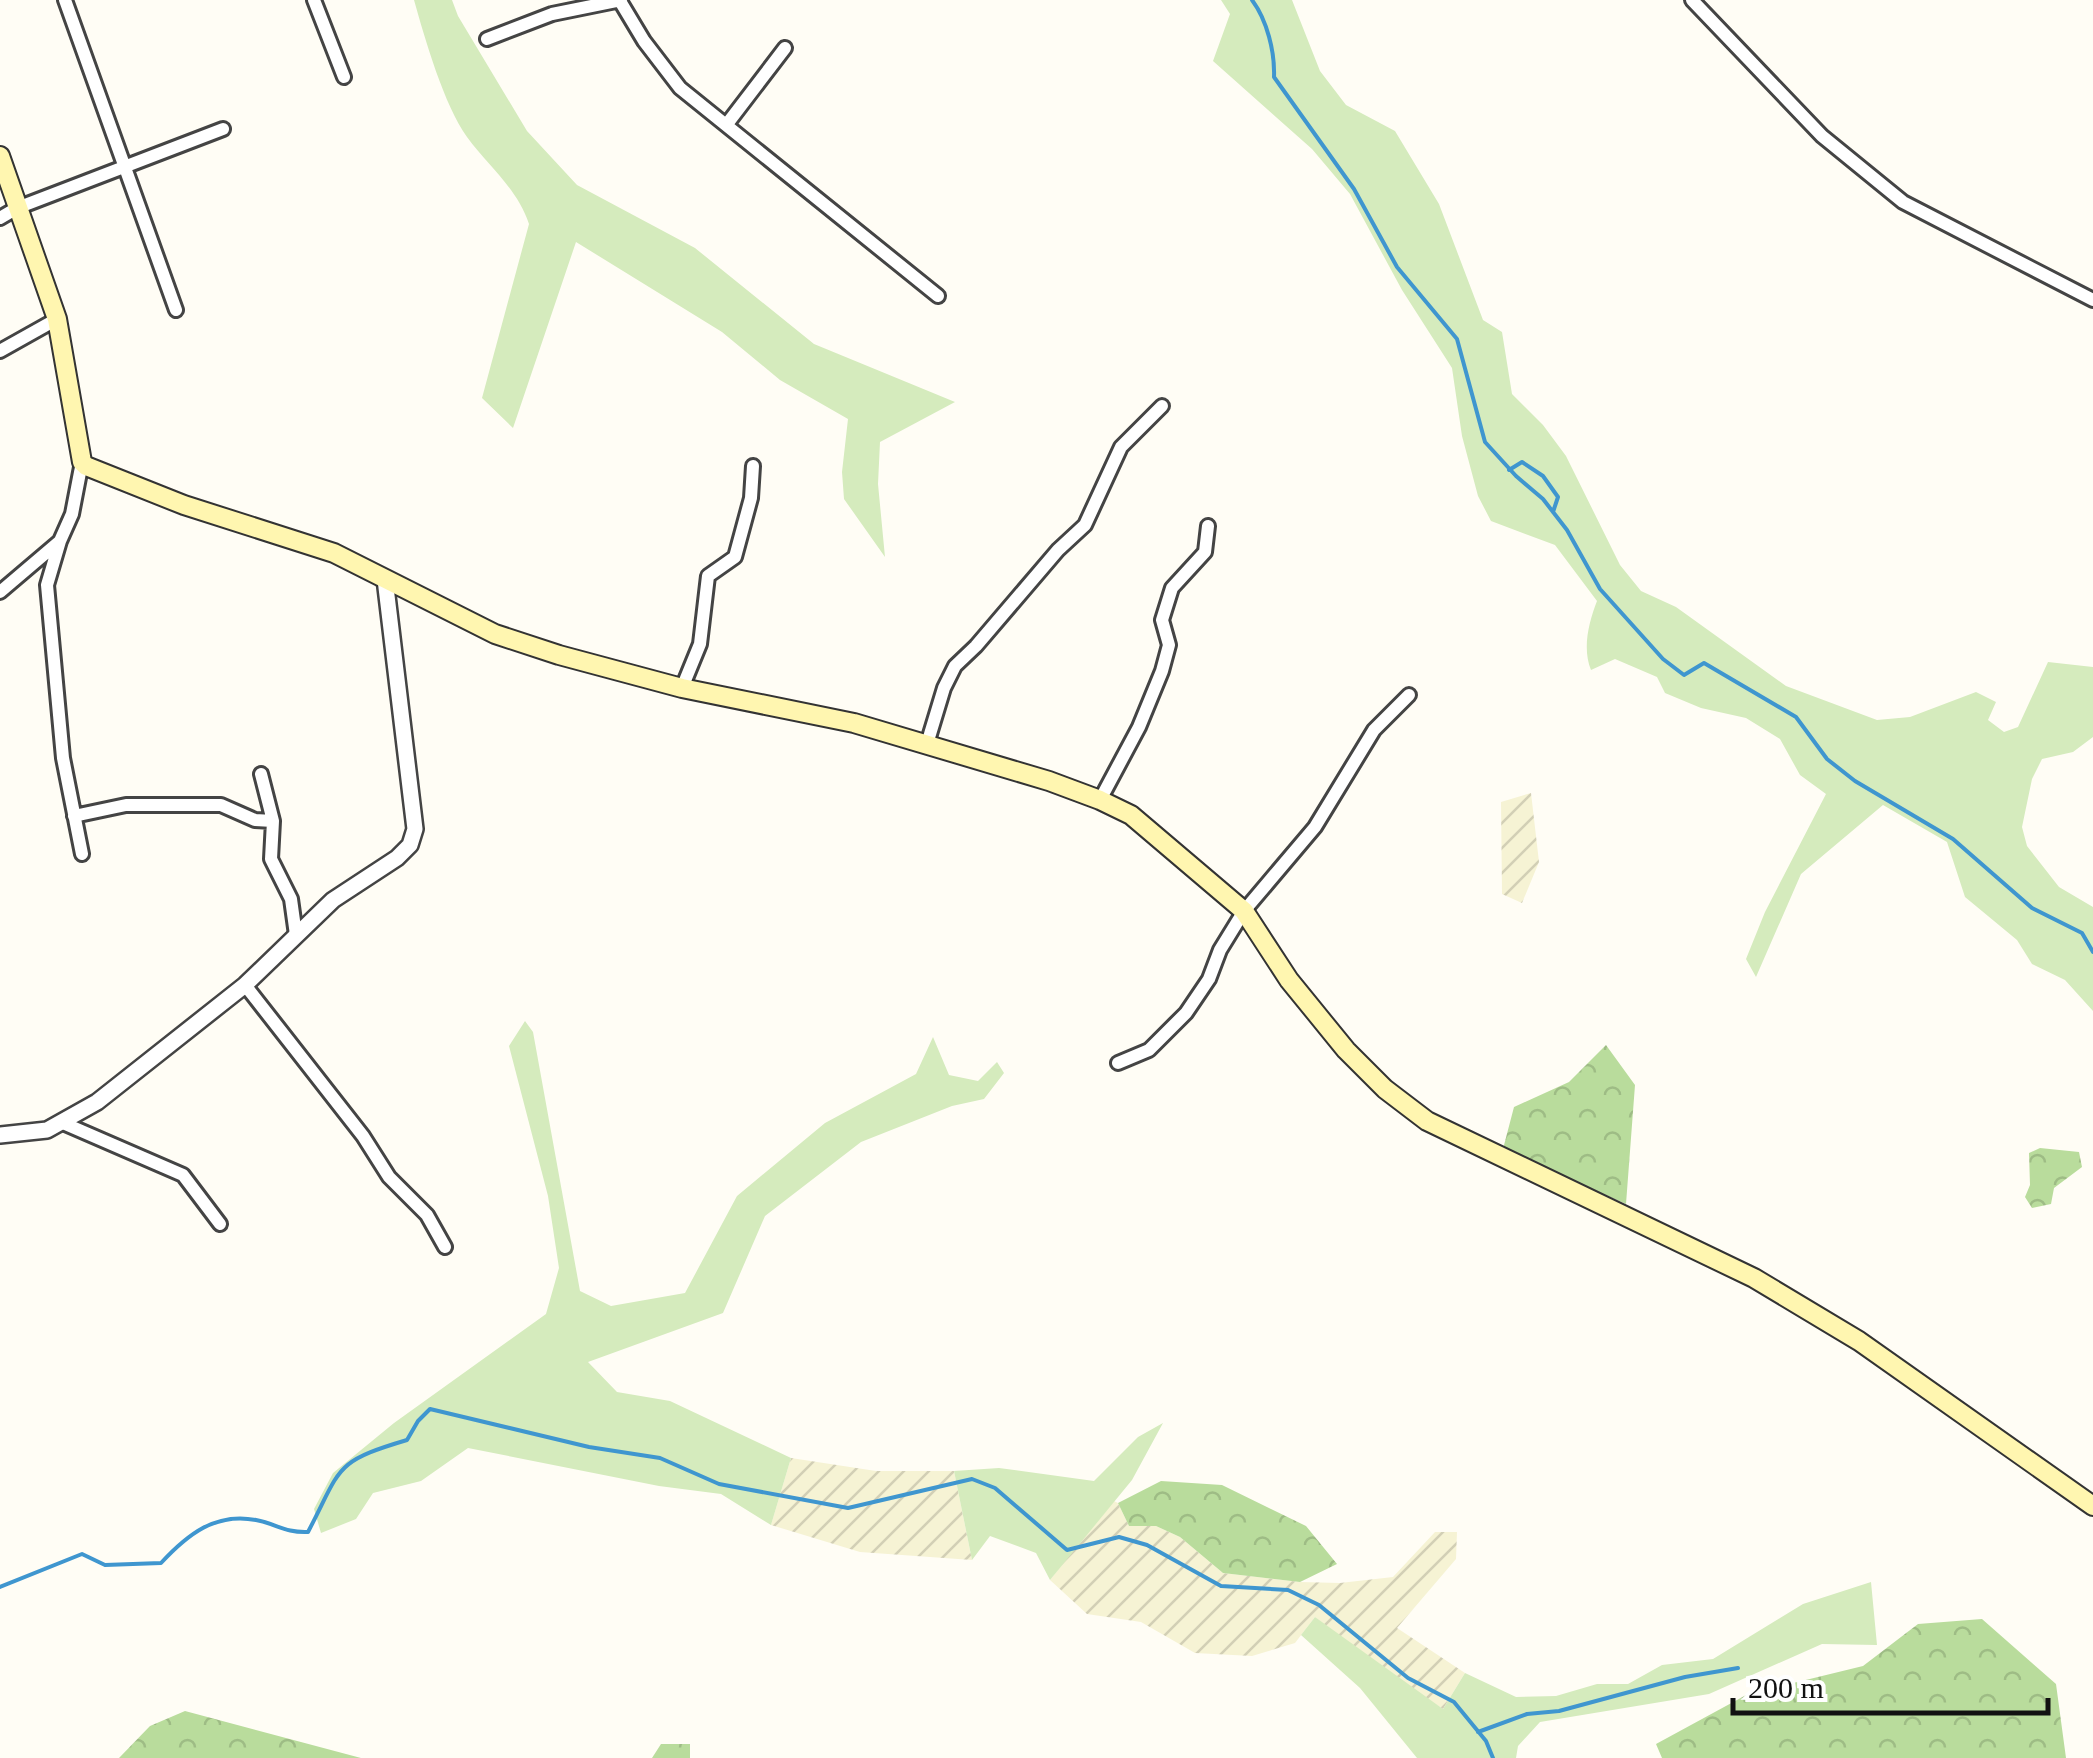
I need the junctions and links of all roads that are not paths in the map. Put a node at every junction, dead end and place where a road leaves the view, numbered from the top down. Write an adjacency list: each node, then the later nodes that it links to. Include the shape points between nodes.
1 (65, 0): 12 (street)
2 (314, 0): 8 (street)
3 (620, 0): 5 (street); 9 (street, via 680,88)
4 (1692, 0): 15 (street, via 1822,136 1903,202)
5 (550, 7): 6 (street)
6 (487, 39)
7 (785, 48): 9 (street)
8 (344, 77)
9 (727, 124): 14 (street)
10 (222, 129): 12 (street)
11 (0, 156): 13 (main road)
12 (124, 166): 13 (street); 16 (street)
13 (8, 213): 17 (main road)
14 (938, 296)
15 (2093, 300)
16 (176, 310)
17 (58, 319): 18 (street); 20 (main road)
18 (0, 351)
19 (1162, 406): 28 (street, via 1120,446 1085,525 955,666)
20 (82, 462): 23 (street); 24 (main road, via 184,505 334,553)
21 (753, 466): 26 (street, via 735,557 708,576 700,644)
22 (1208, 526): 30 (street, via 1205,552 1172,588 1162,620 1169,645 1162,671)
23 (60, 541): 25 (street); 31 (street, via 47,585 62,758)
24 (385, 579): 26 (main road, via 495,634); 35 (street, via 415,828 398,858 333,900)
25 (0, 592)
26 (682, 688): 28 (main road)
27 (1409, 695): 34 (street, via 1374,730 1314,827)
28 (927, 744): 30 (main road)
29 (261, 774): 32 (street)
30 (1100, 800): 34 (main road, via 1130,815)
31 (74, 816): 32 (street, via 126,805 221,805); 33 (street)
32 (273, 821): 35 (street, via 271,859 291,899)
33 (82, 854)
34 (1244, 911): 37 (street, via 1186,1013 1149,1050); 42 (main road, via 1346,1050 1427,1121 1754,1278 1859,1341)
35 (296, 936): 36 (street)
36 (245, 985): 38 (street); 41 (street, via 389,1177 427,1215)
37 (1118, 1062)
38 (63, 1123): 39 (street); 40 (street, via 183,1175)
39 (0, 1135)
40 (220, 1224)
41 (445, 1247)
42 (2093, 1506)

